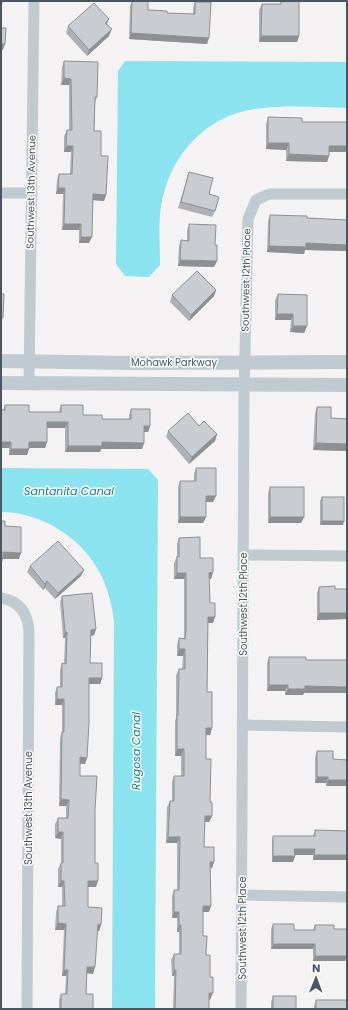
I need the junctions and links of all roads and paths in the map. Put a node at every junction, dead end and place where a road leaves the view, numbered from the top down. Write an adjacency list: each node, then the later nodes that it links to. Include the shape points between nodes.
1 (34, 1): 3 (street, Southwest 13th Avenue)
2 (1, 193): 3 (street)
3 (32, 193): 6 (street, Southwest 13th Avenue)
4 (347, 194): 7 (street, Southwest 12th Place, via 269,194 256,200 248,219)
5 (1, 361): 6 (street, Mohawk Parkway)
6 (30, 361): 7 (street, Mohawk Parkway); 10 (street, Southwest 13th Avenue)
7 (244, 362): 8 (street, Mohawk Parkway); 11 (street, Southwest 12th Place)
8 (347, 362)
9 (1, 383): 10 (street)
10 (30, 383): 11 (street)
11 (244, 384): 12 (street); 13 (street, Southwest 12th Place)
12 (347, 385)
13 (243, 555): 14 (street); 16 (street, Southwest 12th Place)
14 (347, 556)
15 (1, 598): 20 (street, Southwest 13th Avenue, via 13,602 22,609 29,632)
16 (243, 725): 17 (street); 18 (street, Southwest 12th Place)
17 (347, 727)
18 (242, 896): 19 (street); 21 (street, Southwest 12th Place)
19 (347, 897)
20 (27, 1009)
21 (241, 1009)

